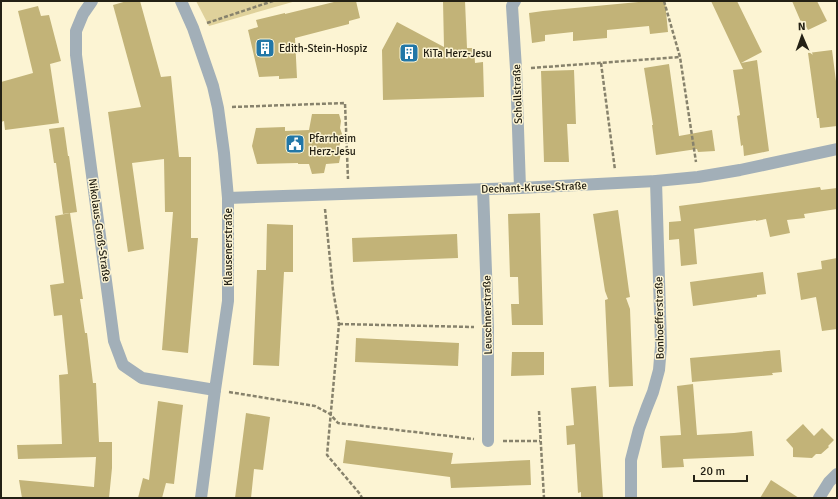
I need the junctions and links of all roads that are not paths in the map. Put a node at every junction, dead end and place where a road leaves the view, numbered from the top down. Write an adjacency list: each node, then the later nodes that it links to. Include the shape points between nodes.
1 (92, 1): 9 (street, Nikolaus-Groß-Straße, via 76,31 76,55 114,341 123,365 142,378)
2 (181, 1): 8 (street, Klausenerstraße, via 213,86 218,108)
3 (515, 1): 6 (street, Schollstraße, via 512,6)
4 (837, 149): 5 (street, Dechant-Kruse-Straße, via 740,170)
5 (656, 181): 6 (street, Dechant-Kruse-Straße); 13 (street, Bonhoefferstraße, via 661,340 659,370 631,460)
6 (520, 188): 7 (street, Dechant-Kruse-Straße)
7 (483, 189): 8 (street, Dechant-Kruse-Straße); 10 (street, Leuschnerstraße, via 488,327)
8 (228, 198): 9 (street, Klausenerstraße, via 228,301)
9 (215, 390): 12 (street, Klausenerstraße)
10 (488, 441)
11 (837, 474): 14 (street)
12 (201, 498)
13 (632, 498)
14 (820, 498)

